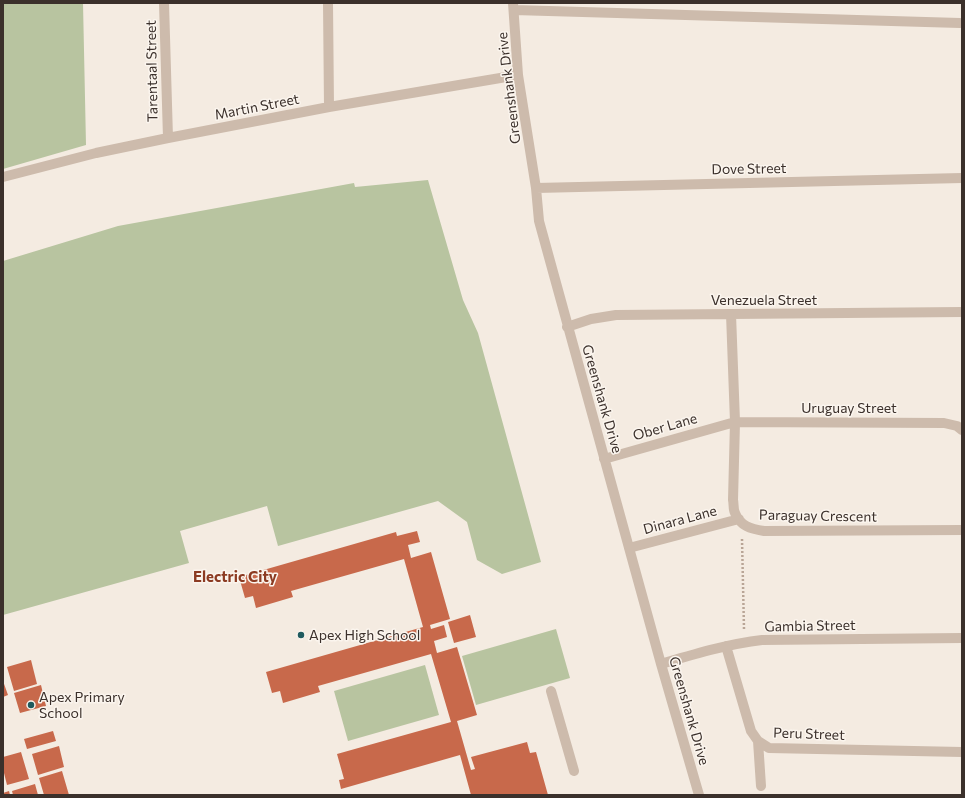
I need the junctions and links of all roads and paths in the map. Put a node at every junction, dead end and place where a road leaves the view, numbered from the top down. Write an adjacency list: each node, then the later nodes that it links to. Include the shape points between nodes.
1 (164, 3): 7 (street, Tarentaal Street)
2 (328, 3): 6 (street)
3 (514, 6): 4 (street); 5 (street, Greenshank Drive)
4 (961, 23)
5 (518, 75): 6 (street, Martin Street); 10 (street, Greenshank Drive)
6 (329, 108): 7 (street, Martin Street)
7 (168, 138): 8 (street, Martin Street)
8 (3, 177)
9 (962, 178): 10 (street, Dove Street)
10 (536, 188): 13 (street, Greenshank Drive, via 539,221)
11 (962, 312): 12 (street, Venezuela Street)
12 (731, 314): 13 (street, Venezuela Street, via 616,315 591,319); 14 (street, Paraguay Crescent)
13 (567, 327): 16 (street, Greenshank Drive)
14 (734, 422): 15 (street, Uruguay Street, via 944,423); 16 (street, Ober Lane); 17 (street, Paraguay Crescent, via 733,500)
15 (962, 430)
16 (604, 459): 19 (street, Greenshank Drive)
17 (740, 521): 18 (street, Paraguay Crescent, via 751,529 764,531); 19 (street, Dinara Lane); 21 (path)
18 (962, 530)
19 (629, 548): 23 (street, Greenshank Drive)
20 (962, 638): 21 (street, Gambia Street)
21 (744, 642): 22 (street, Gambia Street)
22 (726, 646): 23 (street, Gambia Street); 25 (street, Peru Street, via 750,731)
23 (661, 664): 29 (street, Greenshank Drive)
24 (551, 691): 27 (street)
25 (758, 741): 26 (street, Peru Street, via 769,748); 28 (street)
26 (962, 752)
27 (574, 771)
28 (760, 786)
29 (699, 795)

